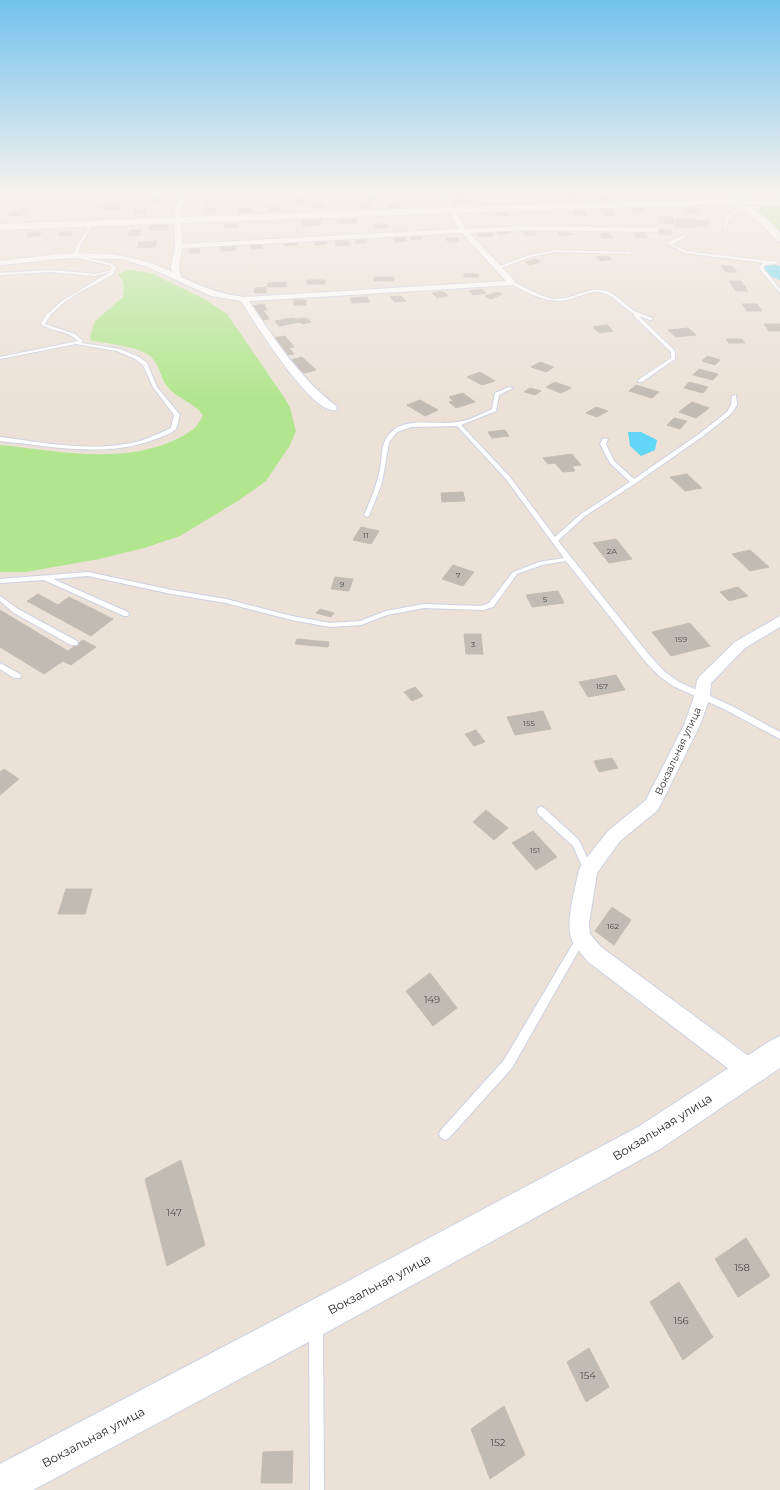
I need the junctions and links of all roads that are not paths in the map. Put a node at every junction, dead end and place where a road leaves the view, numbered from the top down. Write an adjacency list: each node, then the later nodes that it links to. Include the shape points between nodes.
1 (31, 261): 8 (street)
2 (93, 261): 11 (lane, via 110,264)
3 (136, 261): 13 (street)
4 (176, 261): 13 (street)
5 (490, 261): 10 (street)
6 (518, 261): 10 (lane)
7 (757, 261): 9 (lane)
8 (0, 263)
9 (778, 263): 15 (lane, via 764,264 761,268)
10 (497, 268): 14 (street)
11 (114, 269): 12 (lane, via 96,275 52,271); 19 (lane, via 111,274 67,299 42,324 79,338 81,341)
12 (0, 274)
13 (177, 278): 16 (street, via 212,294)
14 (512, 283): 16 (street); 17 (lane, via 529,292 557,300 600,291 608,293)
15 (780, 292)
16 (244, 299): 24 (street, via 309,390)
17 (632, 312): 18 (lane); 21 (lane, via 673,352 673,359)
18 (650, 319)
19 (76, 343): 20 (lane); 27 (lane, via 118,350 145,364 155,387 177,416 174,429 123,446 83,448)
20 (0, 358)
21 (640, 381)
22 (511, 388): 25 (lane, via 497,394 494,410)
23 (734, 396): 28 (lane, via 734,405 729,413)
24 (332, 408)
25 (458, 424): 29 (lane, via 418,424 398,429 390,435 377,494); 30 (lane, via 508,478)
26 (605, 438): 28 (lane, via 603,444 612,462)
27 (0, 439)
28 (634, 482): 30 (lane, via 582,515)
29 (367, 515)
30 (554, 541): 31 (lane)
31 (568, 559): 32 (lane, via 540,563 515,573 490,605 481,608 424,606 386,613 360,624 330,625 292,618 226,600 172,592 88,574); 40 (lane, via 662,674)
32 (45, 578): 33 (lane); 35 (lane)
33 (0, 581)
34 (0, 598): 37 (lane, via 16,611)
35 (126, 614)
36 (780, 622): 40 (street, Вокзальная улица, via 740,645 704,681)
37 (74, 643)
38 (0, 666): 39 (lane)
39 (16, 676)
40 (702, 697): 41 (lane, via 729,708); 43 (street, Вокзальная улица, via 692,725 652,805 614,836)
41 (780, 736)
42 (541, 811): 43 (lane, via 576,843)
43 (588, 870): 44 (street, Вокзальная улица, via 579,923)
44 (581, 938): 46 (street, via 594,954); 47 (lane, via 508,1064)
45 (780, 1051): 46 (main road, Вокзальная улица)
46 (750, 1071): 48 (main road, Вокзальная улица, via 649,1138)
47 (445, 1134)
48 (316, 1318): 49 (main road, Вокзальная улица); 50 (lane)
49 (0, 1486)
50 (317, 1490)

